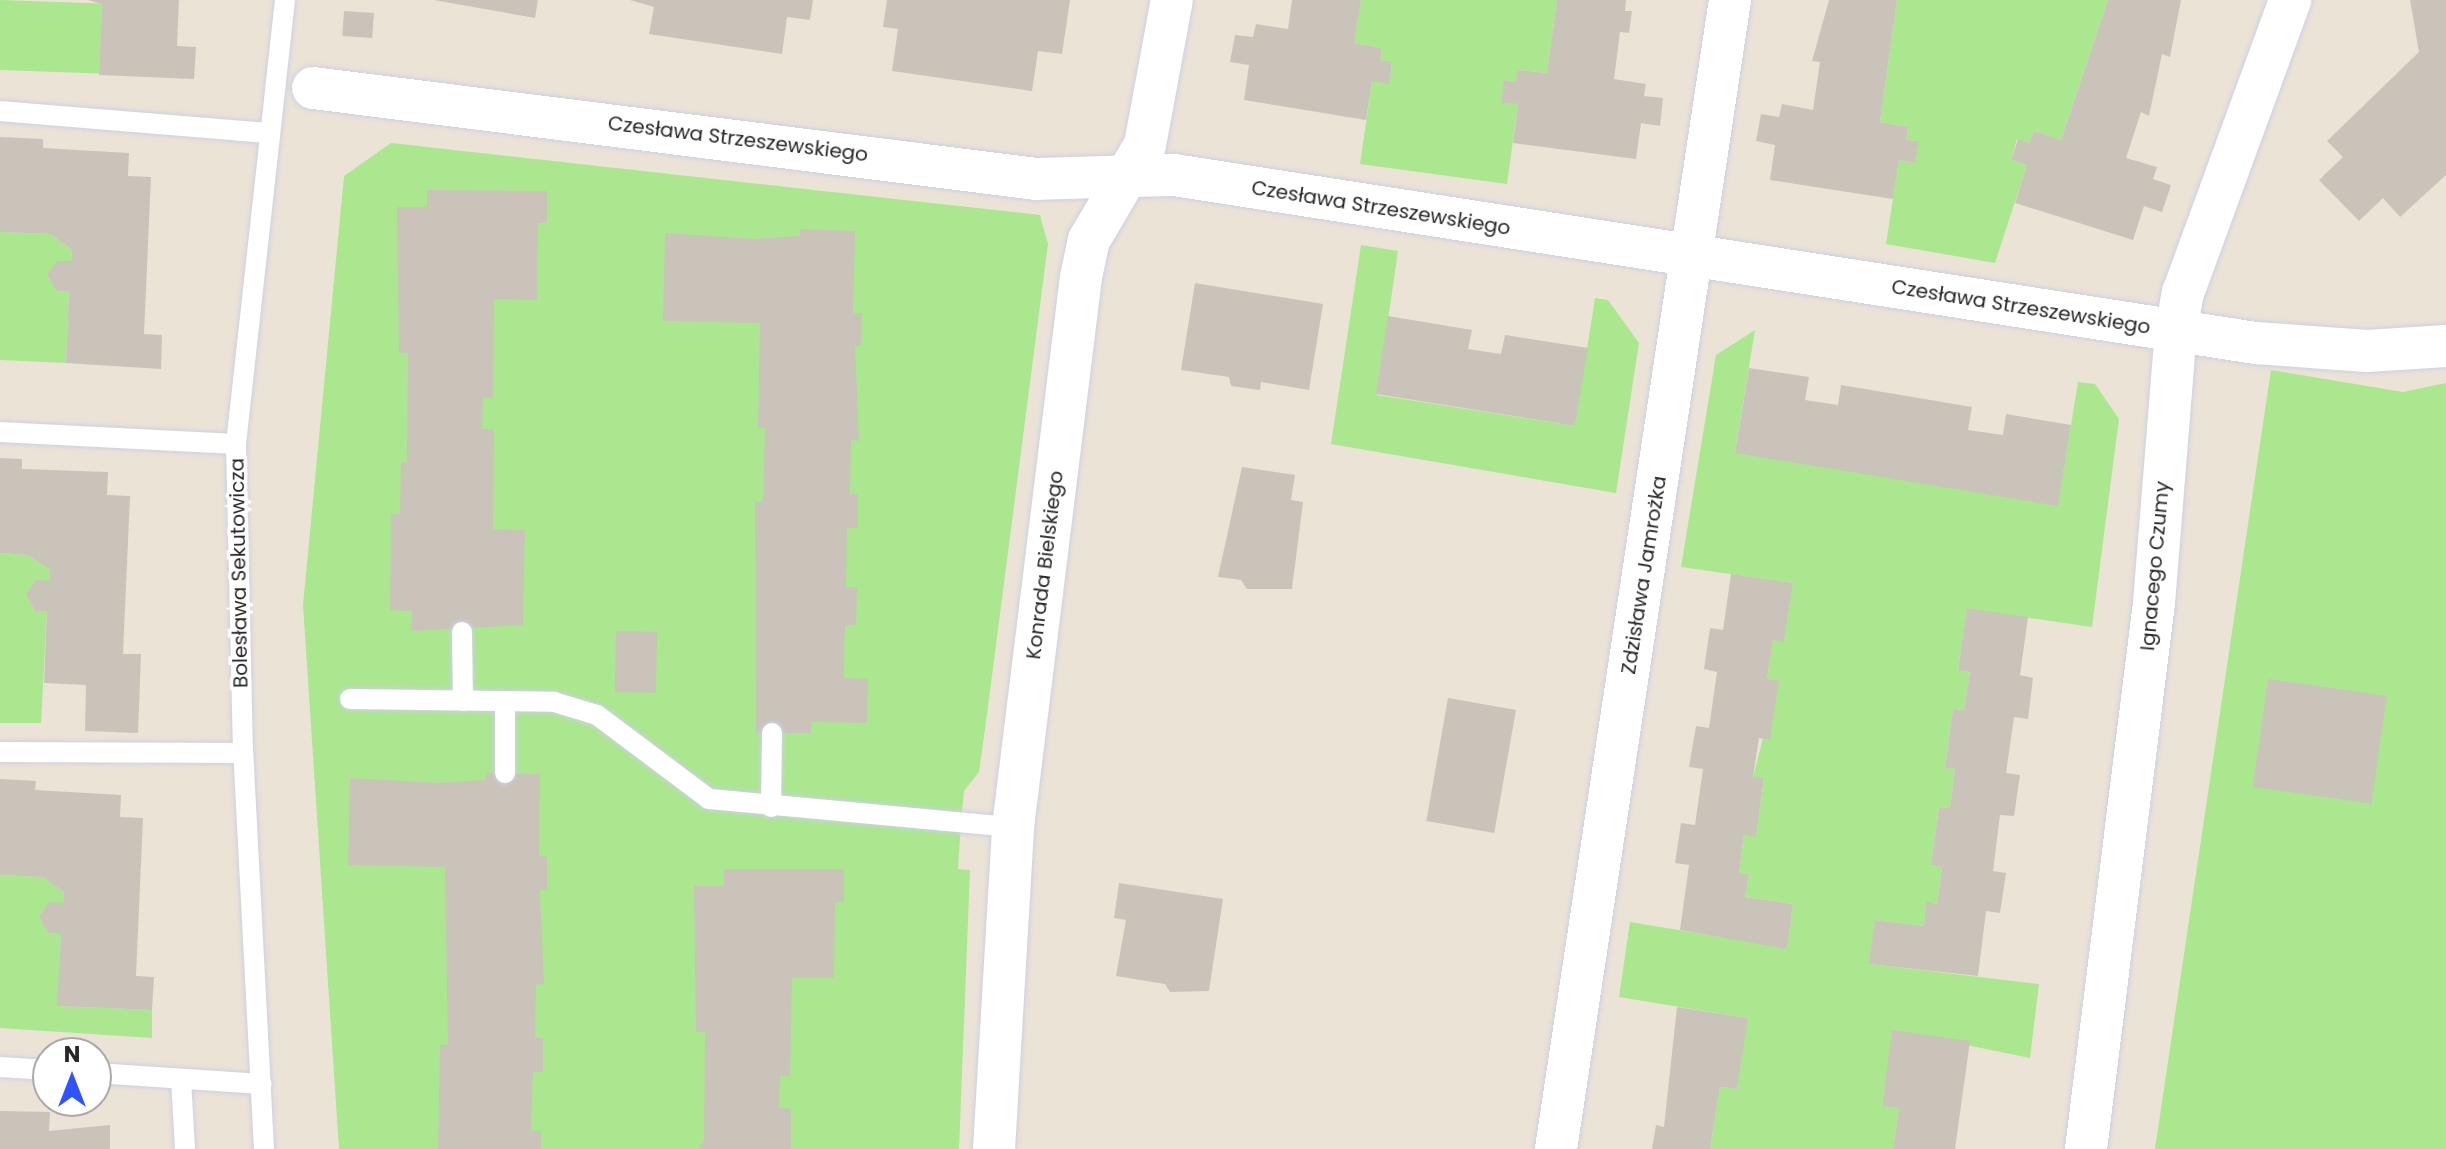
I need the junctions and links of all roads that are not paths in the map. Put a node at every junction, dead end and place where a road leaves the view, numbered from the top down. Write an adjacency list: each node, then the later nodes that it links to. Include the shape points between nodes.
1 (285, 0): 7 (lane, Bolesława Sekutowicza)
2 (1172, 0): 8 (street, Konrada Bielskiego, via 1156,101)
3 (1730, 0): 9 (street, Zdzisława Jamrożka)
4 (2290, 0): 10 (street, Ignacego Czumy, via 2183,293)
5 (313, 88): 8 (street, Czesława Strzeszewskiego, via 1036,179)
6 (0, 111): 7 (lane)
7 (267, 133): 13 (lane, Bolesława Sekutowicza)
8 (1132, 173): 9 (street, Czesława Strzeszewskiego); 23 (street, Konrada Bielskiego, via 1089,240 1081,277)
9 (1692, 257): 10 (street, Czesława Strzeszewskiego); 32 (street, Zdzisława Jamrożka)
10 (2176, 331): 11 (street, Czesława Strzeszewskiego, via 2332,350); 33 (street, Ignacego Czumy, via 2154,603)
11 (2446, 346)
12 (0, 432): 13 (lane)
13 (236, 444): 20 (lane, Bolesława Sekutowicza)
14 (462, 632): 16 (lane)
15 (350, 699): 16 (lane)
16 (463, 701): 17 (lane)
17 (505, 701): 21 (lane); 22 (lane, via 554,702 597,715 709,799)
18 (772, 733): 22 (lane)
19 (0, 752): 20 (lane)
20 (243, 753): 28 (lane, Bolesława Sekutowicza)
21 (505, 773)
22 (771, 807): 23 (lane)
23 (1013, 827): 31 (street, Konrada Bielskiego)
24 (0, 1067): 25 (lane)
25 (32, 1069)
26 (112, 1074): 27 (lane)
27 (181, 1079): 28 (lane); 29 (lane)
28 (262, 1084): 30 (lane, Bolesława Sekutowicza)
29 (185, 1149)
30 (264, 1149)
31 (994, 1149)
32 (1556, 1149)
33 (2086, 1149)

